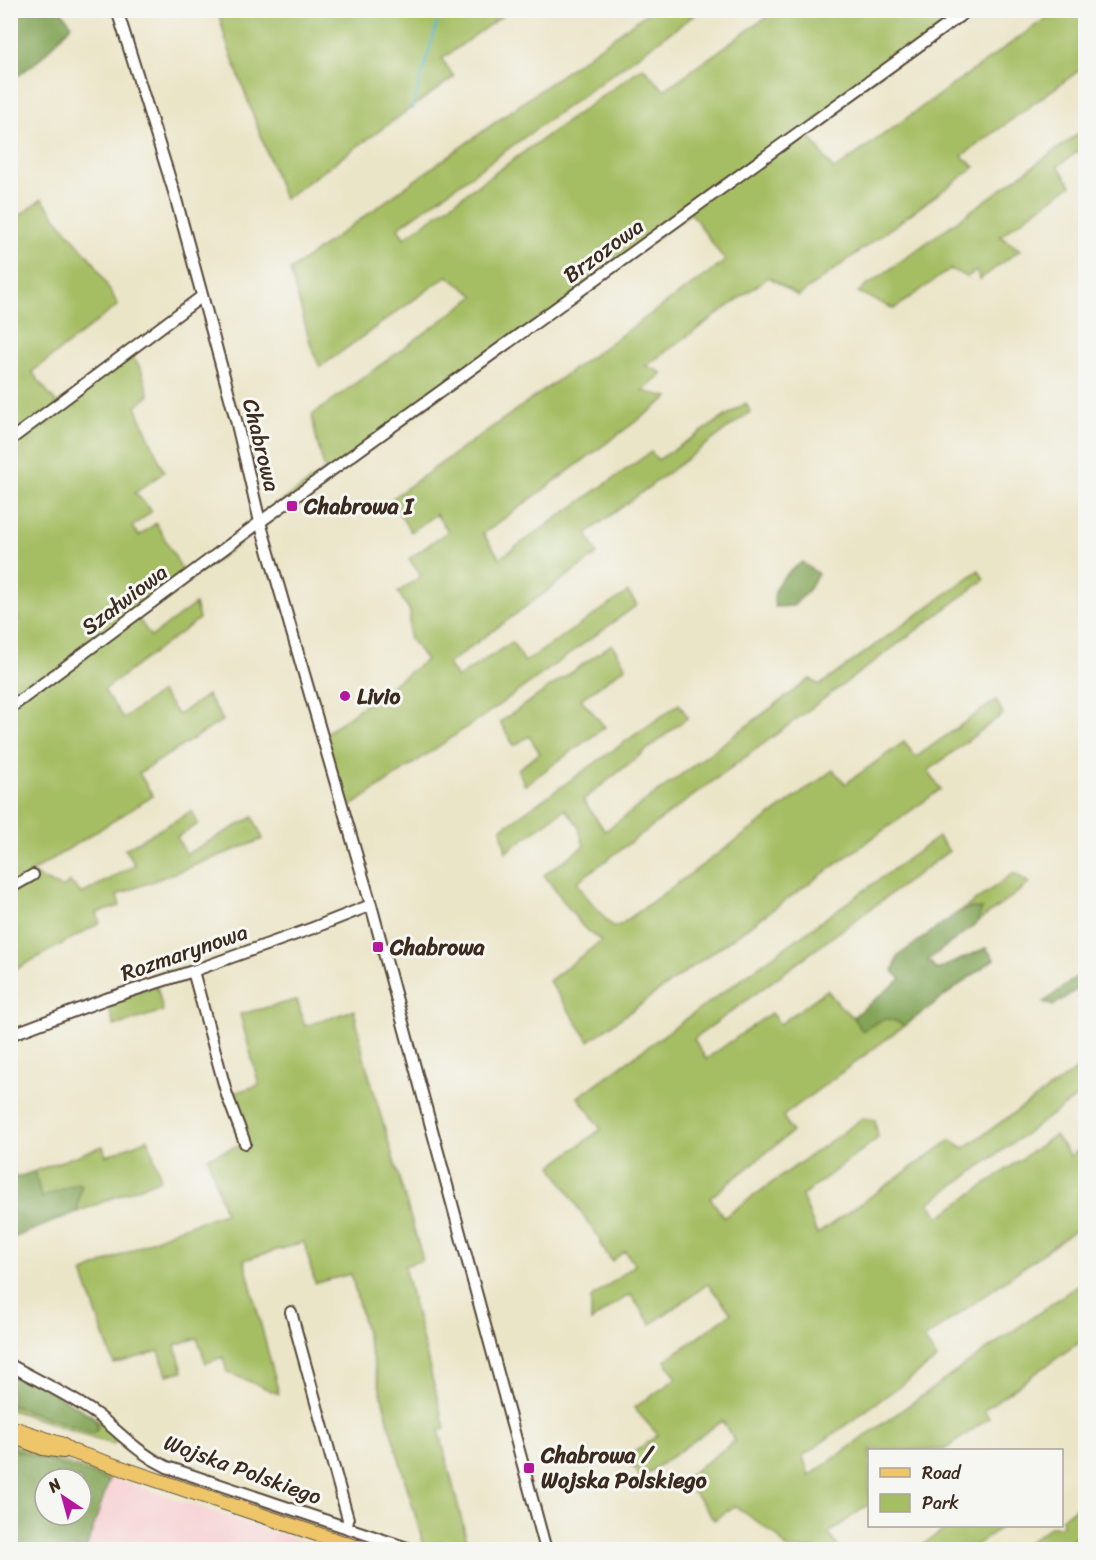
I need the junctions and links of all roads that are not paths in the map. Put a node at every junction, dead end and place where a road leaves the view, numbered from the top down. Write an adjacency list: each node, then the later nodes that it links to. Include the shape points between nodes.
1 (117, 10): 3 (street, Chabrowa, via 174,192)
2 (968, 10): 5 (street, Brzozowa)
3 (201, 297): 4 (street); 5 (street, Chabrowa)
4 (10, 440)
5 (260, 522): 6 (street, Szałwiowa); 9 (street, Chabrowa)
6 (10, 708)
7 (33, 875): 8 (street)
8 (10, 888)
9 (371, 905): 10 (street, Rozmarynowa); 22 (street, Chabrowa)
10 (193, 971): 11 (street, Rozmarynowa); 12 (street, via 227,1095)
11 (10, 1035)
12 (245, 1143)
13 (291, 1312): 18 (street, via 348,1519)
14 (10, 1365): 18 (street, Wojska Polskiego, via 84,1406 134,1448 167,1467)
15 (10, 1427): 17 (main road, Wojska Polskiego)
16 (10, 1435): 17 (main road, Wojska Polskiego, via 43,1448)
17 (72, 1451): 19 (main road, Wojska Polskiego)
18 (347, 1528): 21 (street, Wojska Polskiego)
19 (361, 1548): 20 (main road, Wojska Polskiego)
20 (377, 1550)
21 (413, 1550)
22 (546, 1550)

